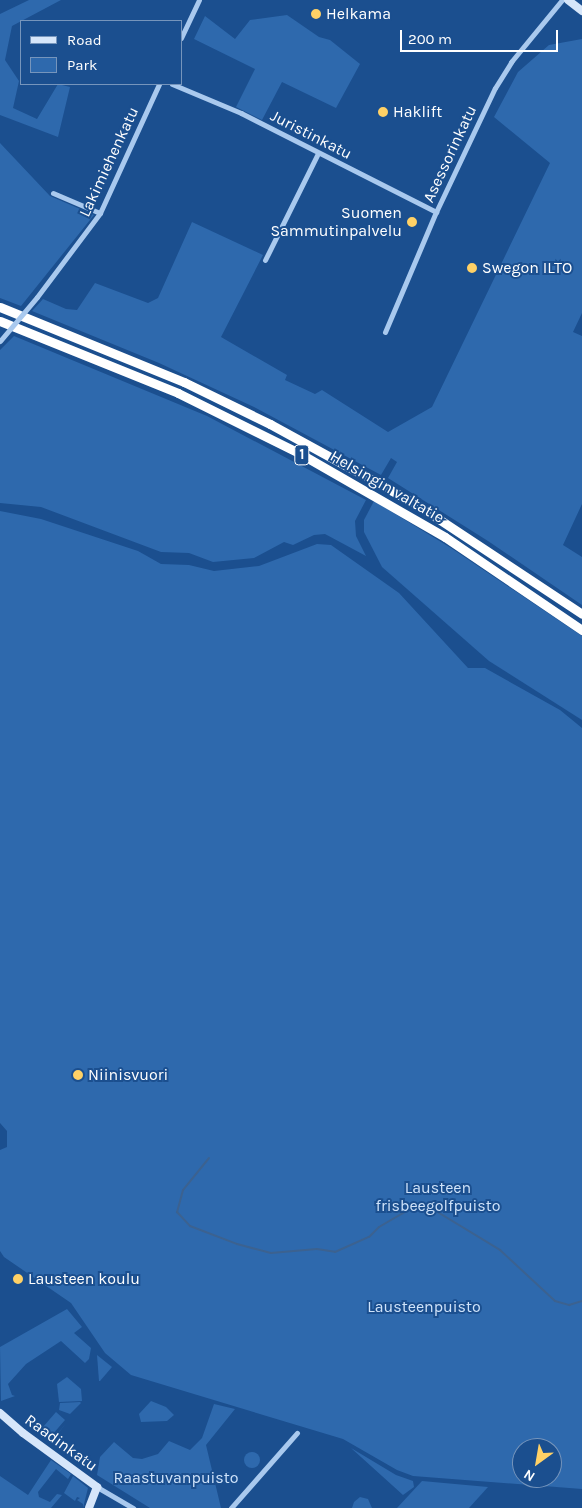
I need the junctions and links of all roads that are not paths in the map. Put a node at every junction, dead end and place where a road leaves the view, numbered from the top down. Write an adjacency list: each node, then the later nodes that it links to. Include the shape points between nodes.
1 (199, 0): 5 (street)
2 (562, 0): 10 (street, Asessorinkatu, via 511,62 495,88)
3 (568, 0): 4 (street)
4 (582, 11)
5 (182, 36)
6 (159, 85): 11 (street, Lakimiehenkatu)
7 (174, 85): 8 (street, Juristinkatu, via 241,113)
8 (318, 153): 10 (street, Juristinkatu); 12 (street)
9 (53, 193): 11 (street)
10 (436, 212): 15 (street, Asessorinkatu)
11 (100, 214): 16 (street, Lakimiehenkatu, bridge)
12 (265, 260)
13 (0, 307): 17 (highway, Helsingin valtatie / 1, via 175,378 270,424 416,504)
14 (0, 320): 18 (highway, Helsingin valtatie / 1, via 178,393 299,453 445,537)
15 (385, 332)
16 (0, 341)
17 (582, 614)
18 (582, 630)
19 (0, 1413): 21 (street, Raadinkatu, via 22,1434)
20 (297, 1433): 24 (street)
21 (97, 1486): 22 (street); 23 (street, Raadinkatu)
22 (89, 1508)
23 (133, 1508)
24 (231, 1508)

